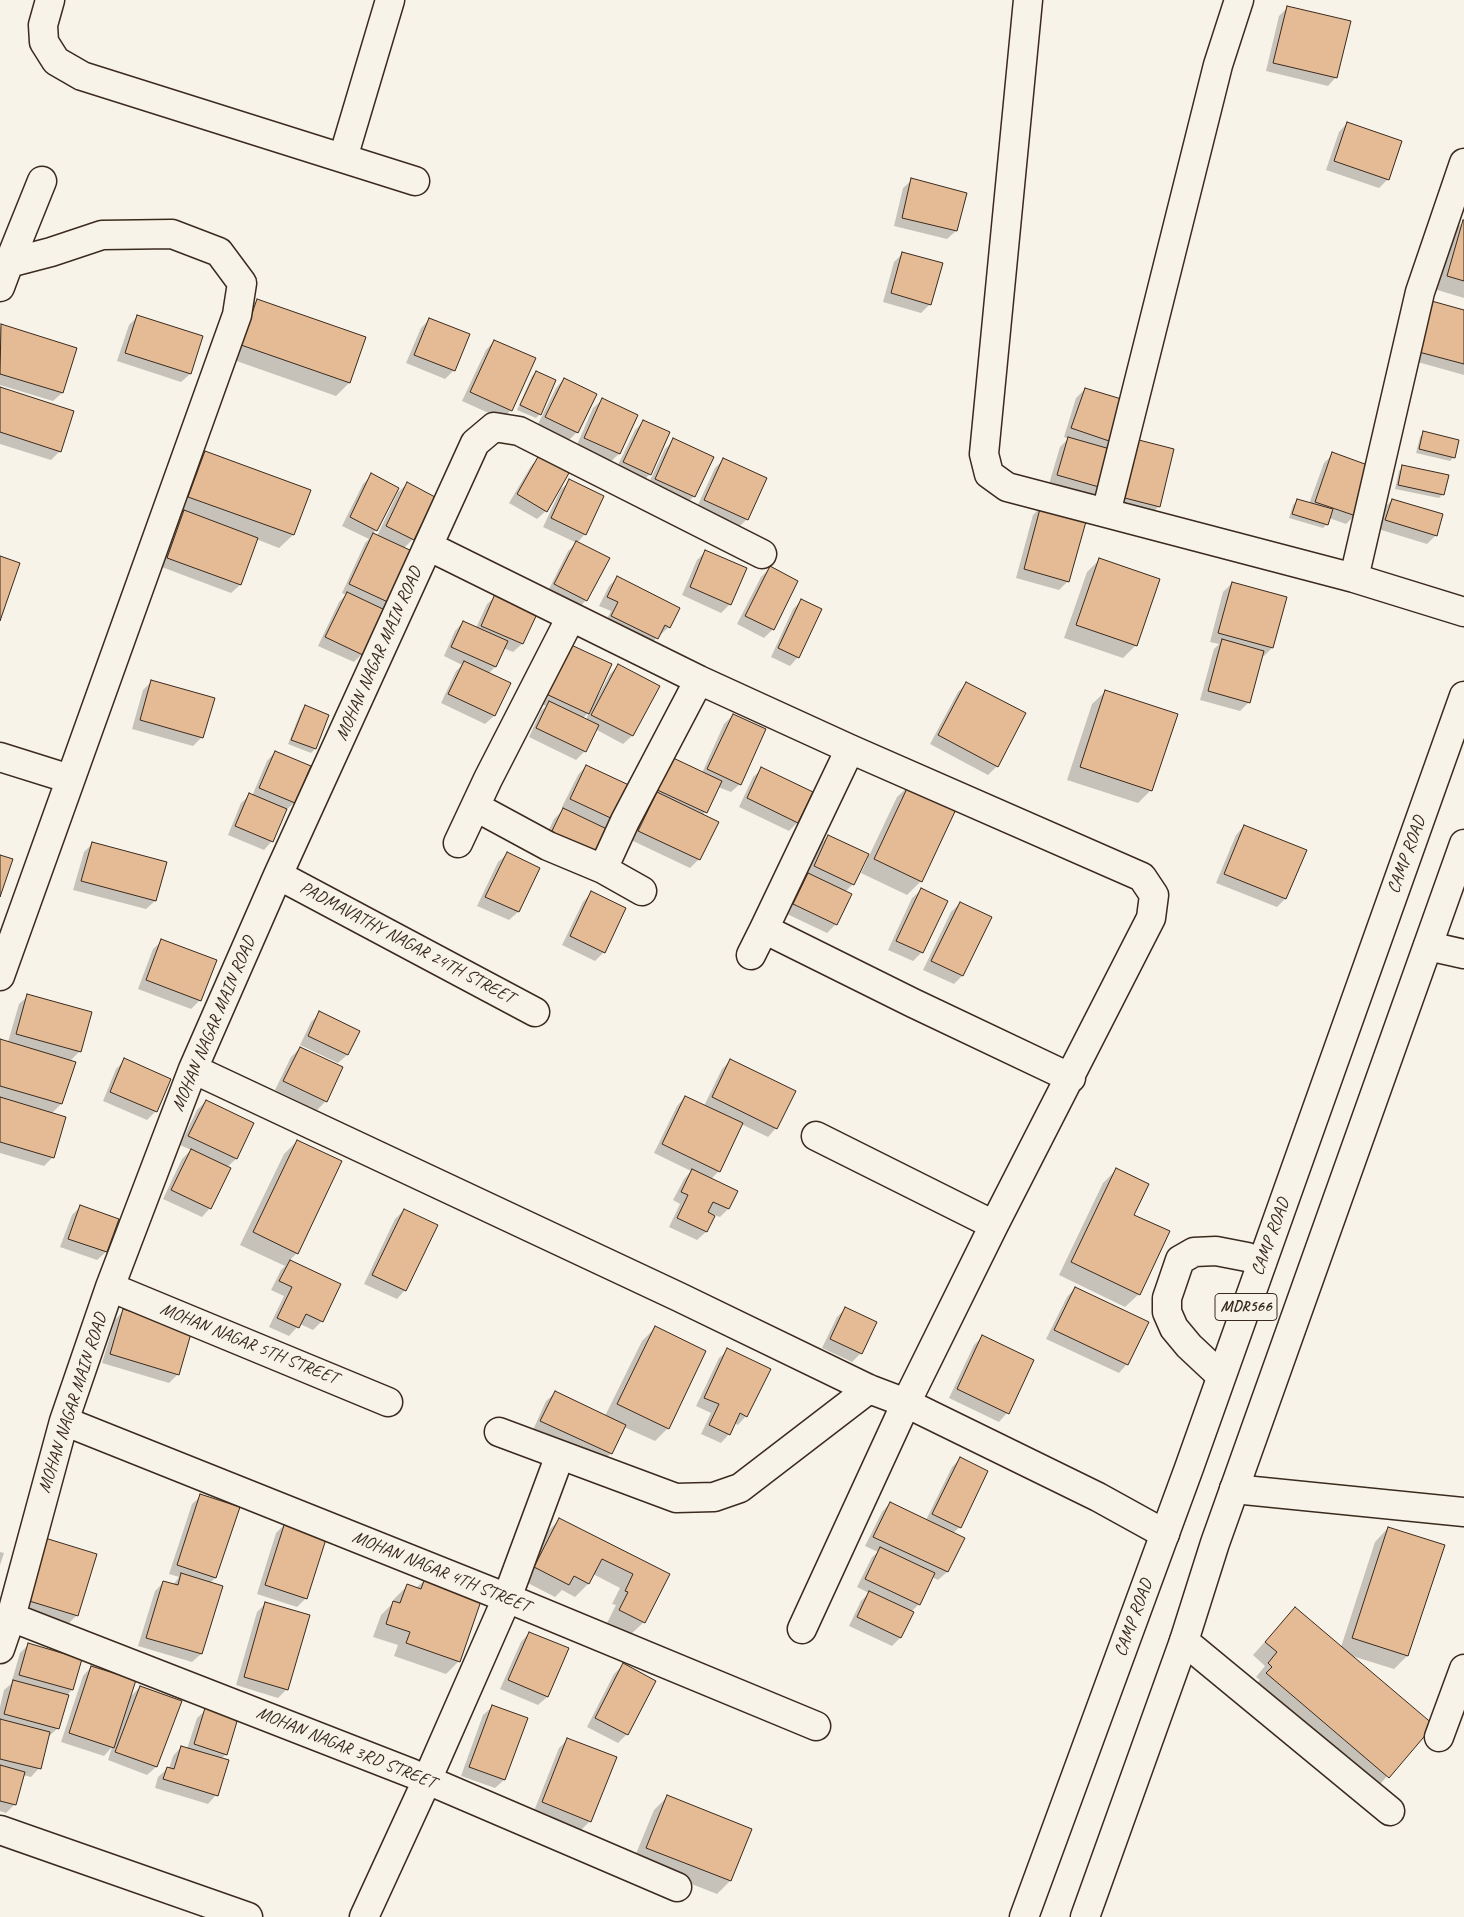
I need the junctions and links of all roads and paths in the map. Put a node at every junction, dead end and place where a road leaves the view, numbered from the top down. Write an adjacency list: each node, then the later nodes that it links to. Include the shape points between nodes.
1 (50, 0): 5 (street, via 43,25 44,42 56,61 82,76)
2 (390, 0): 5 (street)
3 (1028, 0): 10 (street, via 984,454 989,474 1007,487)
4 (1239, 0): 10 (street, via 1218,65)
5 (343, 158): 8 (street)
6 (1464, 163): 13 (street, via 1420,292)
7 (42, 180): 9 (street)
8 (415, 181)
9 (5, 275): 20 (street, via 51,252 102,235 172,234 219,252 242,283 237,314)
10 (1106, 513): 13 (street)
11 (428, 546): 12 (street, MOHAN NAGAR MAIN ROAD, via 475,443 494,427 519,431); 15 (street); 25 (street, MOHAN NAGAR MAIN ROAD)
12 (762, 554)
13 (1354, 578): 14 (street)
14 (1464, 612)
15 (571, 617): 16 (street); 21 (street)
16 (700, 680): 18 (street); 24 (street)
17 (1464, 696): 37 (street, CAMP ROAD / MDR566)
18 (850, 749): 27 (street); 34 (street, via 1142,877 1154,895 1152,918)
19 (0, 757): 20 (street)
20 (70, 779): 31 (street)
21 (476, 808): 22 (street); 24 (street, via 548,846)
22 (458, 843)
23 (1464, 844): 28 (street, MDR566)
24 (603, 869): 26 (street)
25 (278, 875): 32 (street, PADMAVATHY NAGAR 24TH STREET); 33 (street, MOHAN NAGAR MAIN ROAD)
26 (642, 892)
27 (764, 929): 30 (street); 34 (street)
28 (1428, 946): 29 (street); 46 (street, MDR566)
29 (1464, 954)
30 (751, 955)
31 (0, 976)
32 (535, 1012)
33 (193, 1069): 38 (street, MOHAN NAGAR MAIN ROAD); 40 (street)
34 (1071, 1078): 36 (street)
35 (816, 1136): 36 (street)
36 (994, 1225): 42 (street)
37 (1262, 1262): 39 (street, CAMP ROAD / MDR566); 39 (street, via 1216,1251 1194,1252 1180,1260 1167,1298 1167,1312 1174,1328 1189,1346)
38 (110, 1286): 41 (street, MOHAN NAGAR 5TH STREET); 43 (street, MOHAN NAGAR MAIN ROAD)
39 (1222, 1376): 48 (street, CAMP ROAD / MDR566)
40 (869, 1389): 42 (street); 45 (street, via 740,1488 714,1497 676,1498)
41 (388, 1402)
42 (906, 1403): 48 (street, via 1098,1497); 51 (street)
43 (64, 1420): 49 (street, MOHAN NAGAR 4TH STREET); 50 (street, MOHAN NAGAR MAIN ROAD)
44 (499, 1432): 45 (street)
45 (560, 1455): 49 (street)
46 (1234, 1489): 47 (street); 52 (street, MDR566)
47 (1464, 1512)
48 (1165, 1534): 63 (street, CAMP ROAD / MDR566)
49 (507, 1598): 55 (street, MOHAN NAGAR 4TH STREET); 57 (street)
50 (11, 1617): 53 (street, MOHAN NAGAR MAIN ROAD); 57 (street, MOHAN NAGAR 3RD STREET)
51 (802, 1629)
52 (1184, 1641): 58 (street); 64 (street, MDR566)
53 (0, 1649)
54 (1464, 1669): 56 (street)
55 (816, 1726)
56 (1439, 1737)
57 (427, 1780): 60 (street, MOHAN NAGAR 3RD STREET); 62 (street)
58 (1390, 1811)
59 (0, 1830): 61 (street)
60 (677, 1887)
61 (248, 1917)
62 (364, 1917)
63 (1024, 1917)
64 (1085, 1917)

